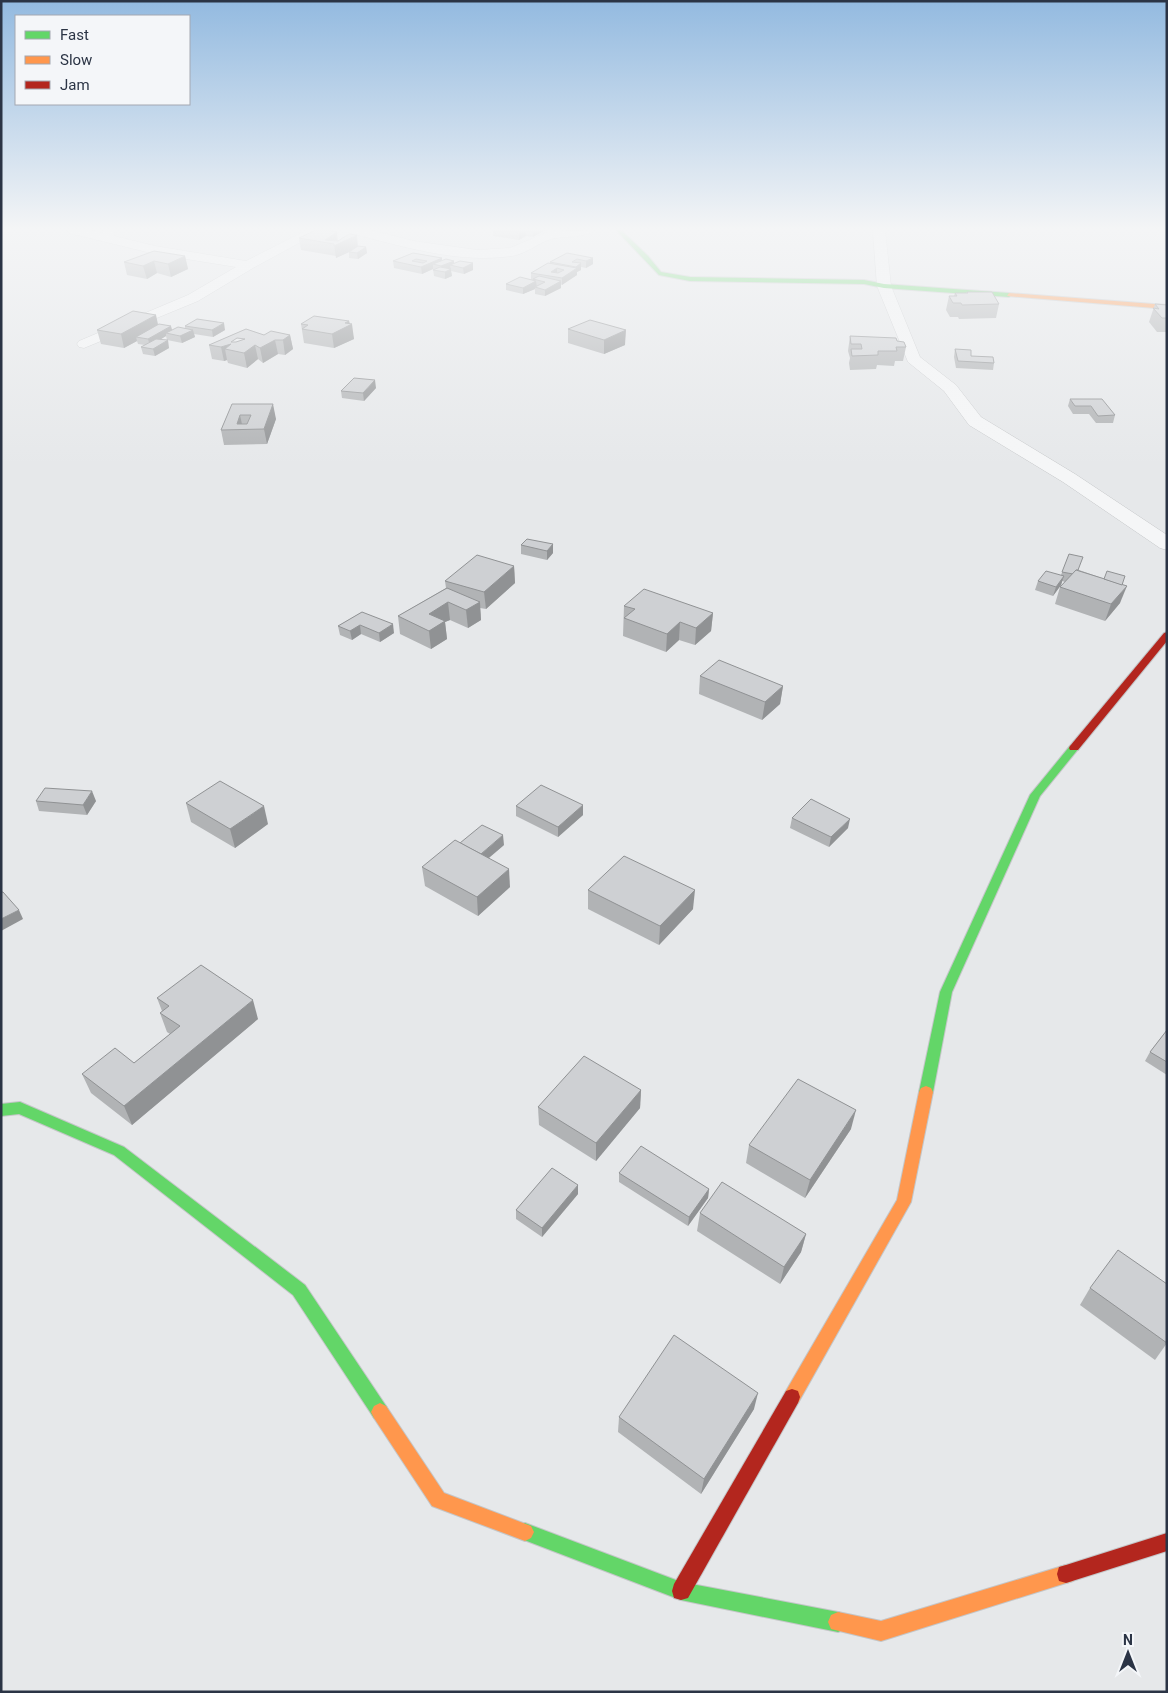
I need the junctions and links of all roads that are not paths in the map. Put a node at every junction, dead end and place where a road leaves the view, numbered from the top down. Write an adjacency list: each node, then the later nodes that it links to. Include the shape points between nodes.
1 (167, 309): 3 (street)
2 (893, 309): 4 (street, via 913,359 950,388 975,421 1069,478)
3 (84, 344)
4 (1167, 544)
5 (1167, 635): 8 (street, via 1035,795 946,992 904,1202)
6 (1, 1110): 8 (street, via 20,1108 119,1151 299,1290 438,1500)
7 (1167, 1542): 8 (street, via 881,1631)
8 (681, 1591)

